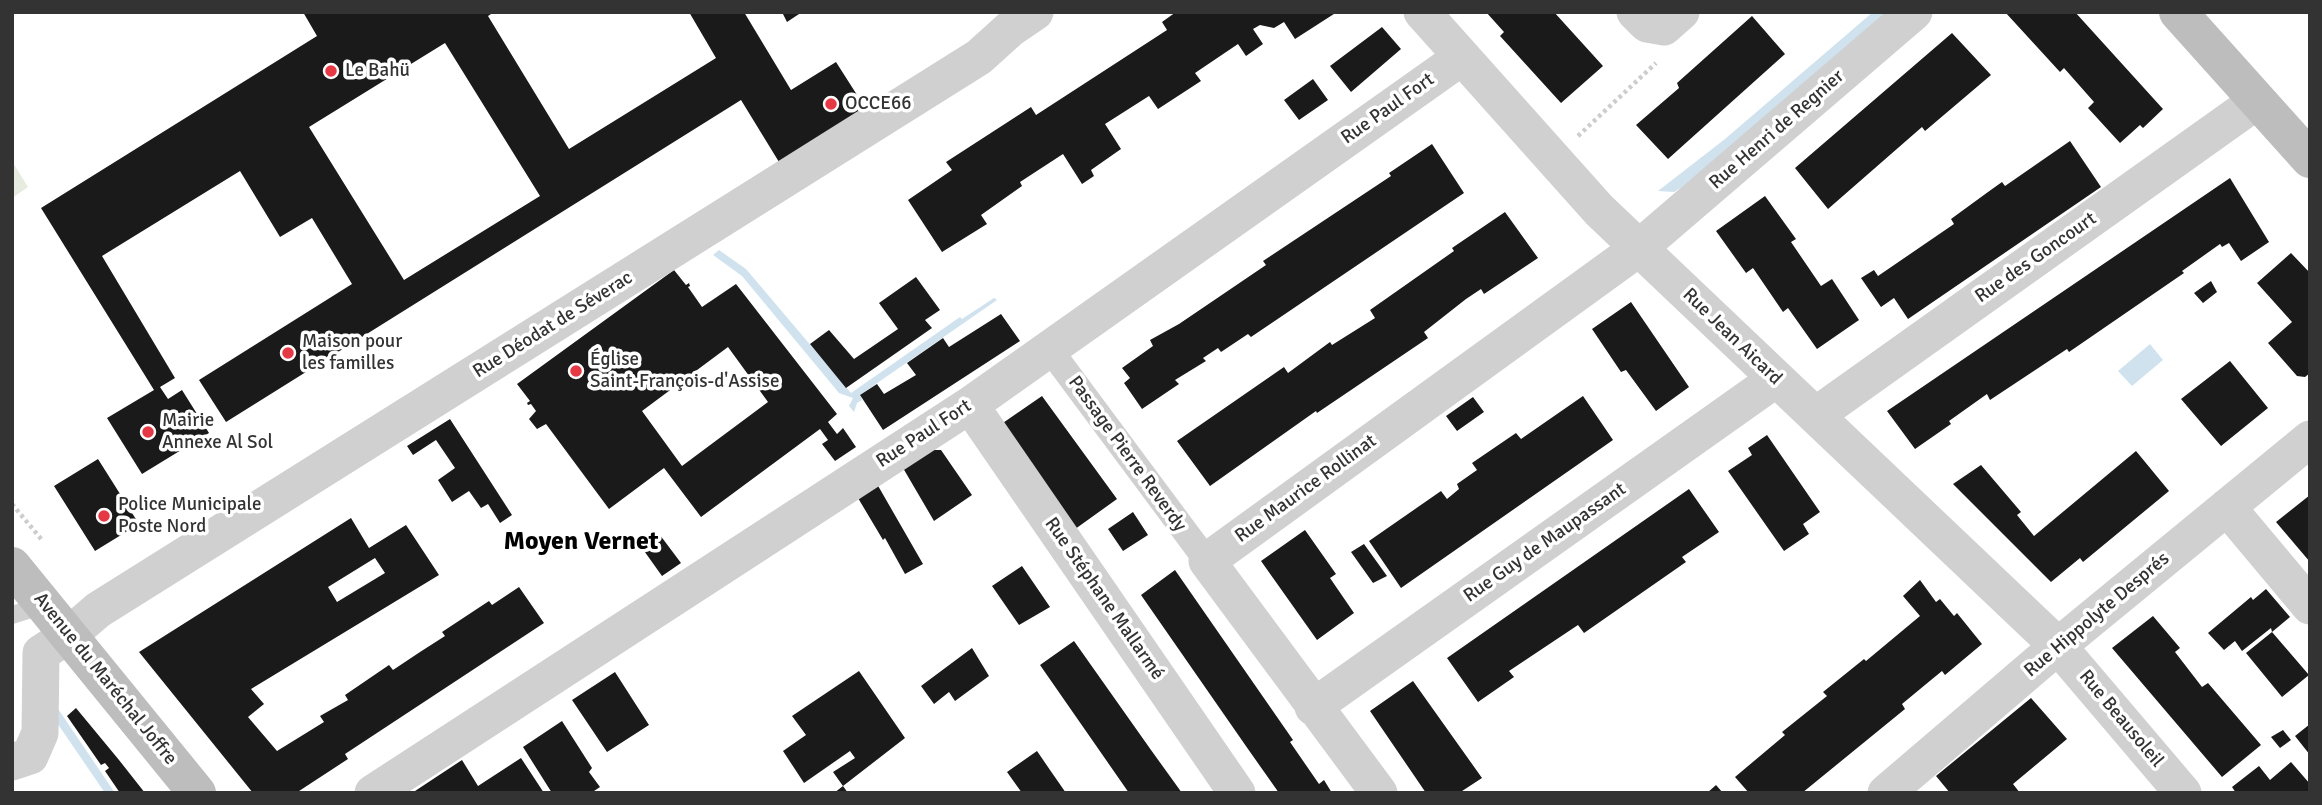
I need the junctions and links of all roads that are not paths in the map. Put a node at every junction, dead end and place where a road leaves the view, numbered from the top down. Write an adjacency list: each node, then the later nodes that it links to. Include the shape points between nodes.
1 (1035, 12): 19 (street, Rue Déodat de Séverac, via 979,57 98,610)
2 (1422, 12): 5 (street, Rue Jean Aicard)
3 (1914, 12): 8 (street, Rue Henri de Regnier)
4 (2178, 12): 6 (main road)
5 (1462, 57): 8 (street, Rue Jean Aicard, via 1599,210); 9 (street, Rue Paul Fort)
6 (2257, 102): 7 (main road); 12 (street, Rue des Goncourt)
7 (2310, 159)
8 (1639, 248): 10 (street, Rue Jean Aicard); 15 (street, Rue Maurice Rollinat)
9 (1048, 347): 11 (street, Rue Paul Fort); 15 (street, Passage Pierre Reverdy)
10 (1776, 379): 12 (street, Rue Jean Aicard); 21 (street, Rue Guy de Maupassant)
11 (970, 405): 25 (street, Rue Paul Fort); 26 (street, Rue Stéphane Mallarmé)
12 (1816, 415): 20 (street, Rue Jean Aicard)
13 (2310, 439): 14 (street, Rue Hippolyte Després)
14 (2227, 507): 17 (street); 20 (street, Rue Hippolyte Després)
15 (1207, 561): 21 (street)
16 (12, 566): 18 (main road, Avenue du Maréchal Joffre)
17 (2310, 606)
18 (28, 610): 19 (main road, Avenue du Maréchal Joffre)
19 (69, 635): 22 (street, Rue Déodat de Séverac, via 41,653 40,733 30,755); 24 (main road, Avenue du Maréchal Joffre)
20 (2058, 646): 23 (street, Rue Hippolyte Després); 28 (street, Rue Beausoleil)
21 (1313, 706): 27 (street)
22 (12, 762)
23 (1891, 791)
24 (198, 793)
25 (373, 793)
26 (1237, 793)
27 (1380, 793)
28 (2183, 793)

